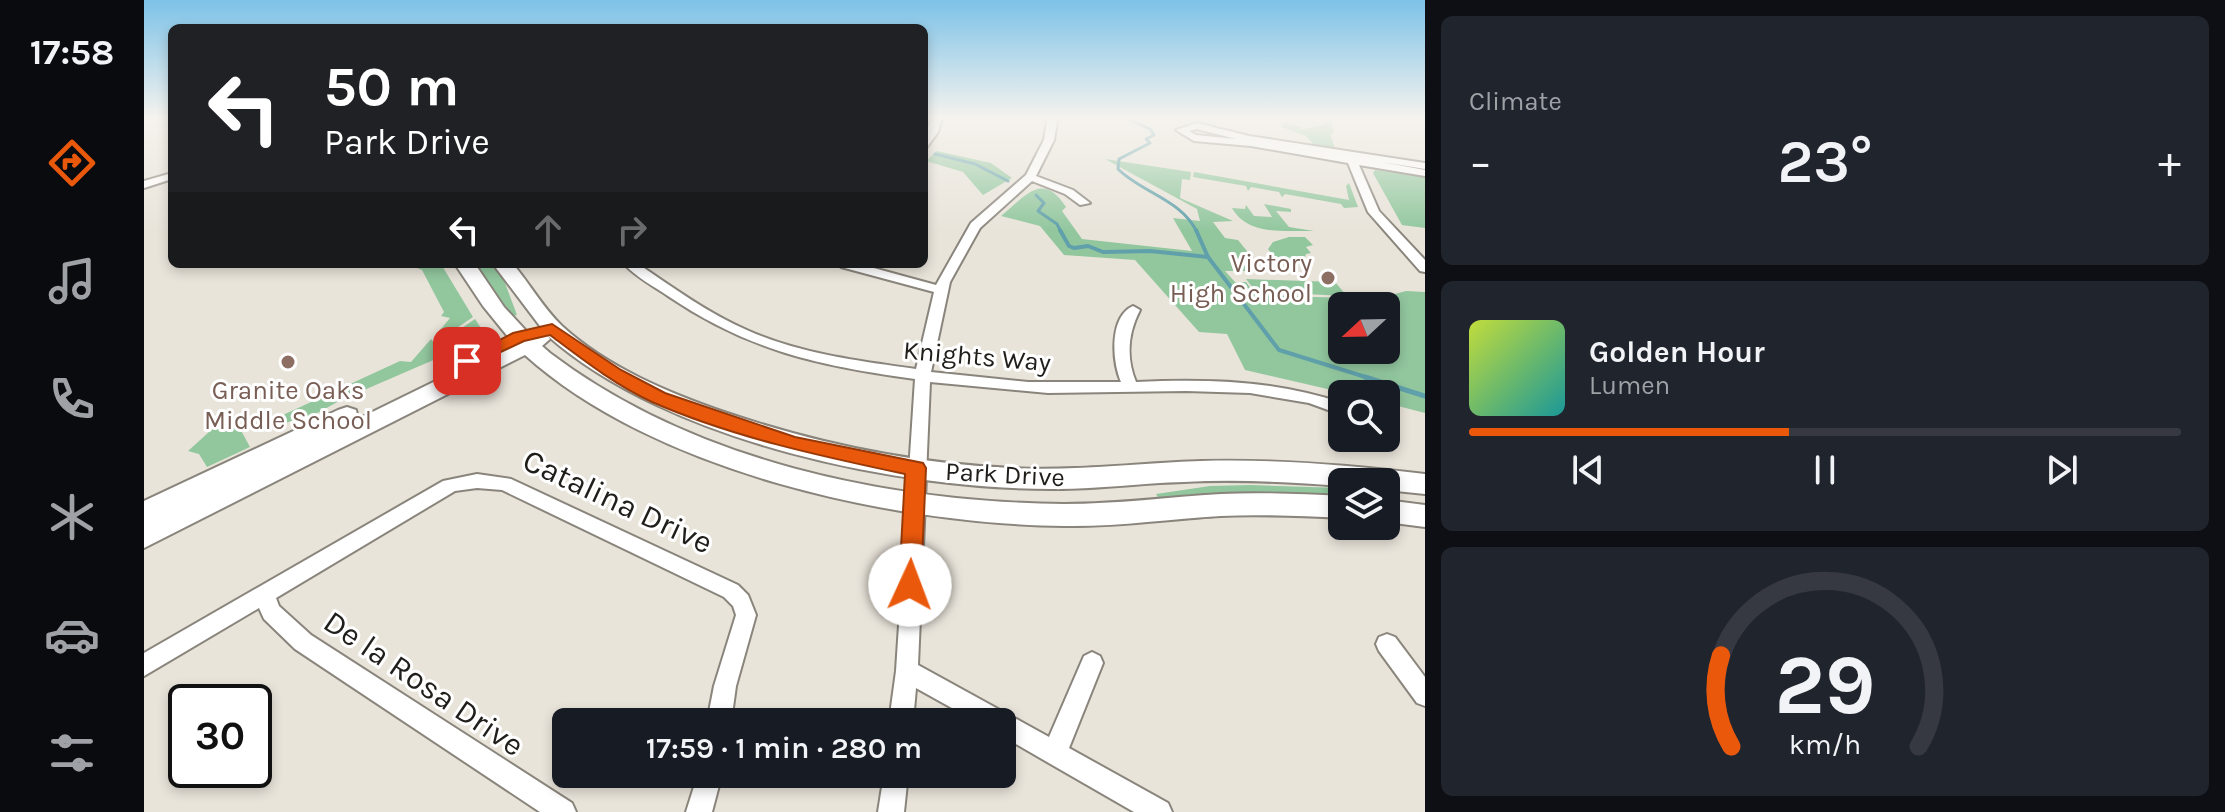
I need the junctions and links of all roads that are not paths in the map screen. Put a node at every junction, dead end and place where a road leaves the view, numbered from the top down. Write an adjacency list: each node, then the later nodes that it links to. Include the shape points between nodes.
1 (1041, 155): 8 (street)
2 (1330, 155): 4 (street)
3 (1334, 155): 4 (street)
4 (1351, 158): 5 (street); 6 (street); 15 (street, via 1374,212)
5 (1425, 166)
6 (1425, 173)
7 (168, 177): 9 (street)
8 (1030, 177): 10 (street); 16 (street, via 975,226)
9 (144, 185)
10 (1084, 203)
11 (467, 268): 19 (street, Park Drive)
12 (506, 268): 18 (street, Park Drive)
13 (636, 268): 20 (street, Knights Way, via 718,321 773,346 832,363)
14 (860, 268): 16 (street)
15 (1425, 268)
16 (941, 290): 20 (street)
17 (1133, 310): 21 (street, via 1123,326 1125,376)
18 (552, 329): 19 (street); 24 (street, Park Drive, via 614,374 659,398)
19 (523, 341): 24 (street, Park Drive, via 588,391 675,437 781,475 855,492); 27 (street); 29 (street)
20 (925, 376): 21 (street, Knights Way, via 1022,388); 24 (street)
21 (1131, 387): 22 (street, Knights Way, via 1257,388)
22 (1328, 404)
23 (1425, 484): 24 (street, Park Drive, via 1273,471 1201,471)
24 (915, 485): 25 (street, Park Drive, via 986,512 1067,515 1222,505); 34 (street)
25 (1328, 507)
26 (1400, 513): 28 (street)
27 (144, 514)
28 (1425, 516)
29 (144, 536)
30 (264, 593): 33 (street, Catalina Drive); 36 (street, Catalina Drive, via 449,486 468,479 505,484 731,591 741,601 746,615); 43 (street, De la Rosa Drive, via 271,612 303,642)
31 (1387, 644): 35 (street)
32 (1092, 663): 40 (street)
33 (144, 665)
34 (907, 671): 37 (street); 38 (street)
35 (1425, 695)
36 (721, 708)
37 (903, 708)
38 (975, 708)
39 (1016, 730): 40 (street)
40 (1055, 752): 46 (street)
41 (706, 788): 44 (street)
42 (894, 788): 45 (street)
43 (563, 812)
44 (699, 812)
45 (891, 812)
46 (1159, 812)

